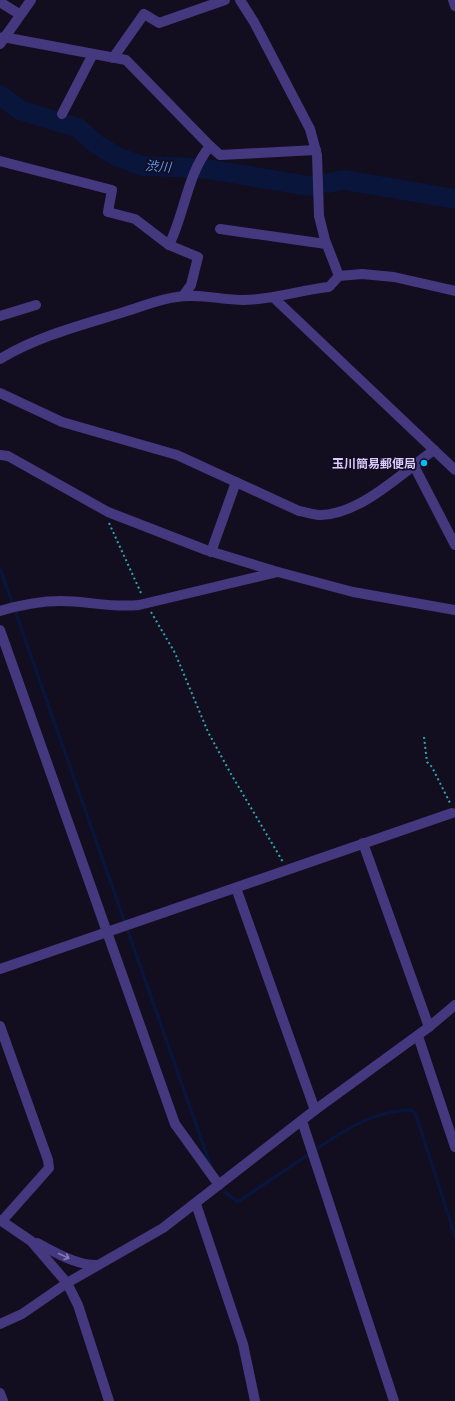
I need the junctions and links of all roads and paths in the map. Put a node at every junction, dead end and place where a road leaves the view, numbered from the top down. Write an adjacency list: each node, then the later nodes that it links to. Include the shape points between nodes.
1 (30, 0): 7 (street)
2 (225, 0): 10 (street, via 159,23 144,14)
3 (240, 0): 13 (street, via 303,115)
4 (453, 0): 6 (street)
5 (0, 2): 7 (street)
6 (455, 6)
7 (19, 14): 8 (street)
8 (2, 40): 9 (street)
9 (93, 54): 10 (street); 11 (street)
10 (113, 58): 12 (street, via 126,60)
11 (62, 114)
12 (210, 146): 13 (street, via 220,155); 17 (street, via 199,160)
13 (316, 150): 16 (street, via 318,205)
14 (0, 161): 17 (street, via 112,190 108,212 135,219)
15 (220, 229): 16 (street)
16 (326, 244): 18 (street)
17 (169, 245): 20 (street, via 198,257 191,285)
18 (339, 276): 19 (street, via 362,274 394,277); 21 (street, via 330,287 303,290)
19 (455, 291)
20 (183, 296): 21 (street, via 243,300); 24 (street, via 65,330 13,351)
21 (274, 298): 26 (street)
22 (36, 305): 23 (street)
23 (0, 316)
24 (0, 359)
25 (0, 393): 30 (street, via 62,422 177,455)
26 (434, 450): 28 (street); 29 (street)
27 (0, 455): 31 (street, via 8,456)
28 (414, 464): 30 (street, via 357,506 320,515 299,511); 32 (street)
29 (455, 470)
30 (236, 482): 33 (street)
31 (108, 512): 33 (street); 35 (path, via 108,520)
32 (455, 545)
33 (211, 552): 34 (street)
34 (278, 572): 35 (street); 36 (street, via 353,592)
35 (146, 603): 37 (street, via 123,607 45,601); 42 (path, via 175,653 208,732)
36 (455, 610)
37 (0, 611)
38 (0, 630): 44 (street)
39 (424, 737): 40 (path, via 427,762 432,767)
40 (452, 813): 41 (street)
41 (363, 843): 42 (street); 48 (street)
42 (288, 870): 43 (street)
43 (236, 888): 44 (street); 50 (street)
44 (108, 933): 45 (street); 53 (street, via 175,1124)
45 (0, 970)
46 (453, 1011): 48 (street)
47 (0, 1026): 55 (street, via 48,1160 48,1168)
48 (429, 1027): 49 (street)
49 (418, 1036): 50 (street); 52 (street)
50 (315, 1110): 51 (street)
51 (302, 1121): 53 (street); 64 (street)
52 (455, 1147)
53 (219, 1185): 54 (street)
54 (196, 1204): 57 (street, via 163,1228); 63 (street, via 242,1344)
55 (1, 1220): 56 (street)
56 (31, 1241): 57 (street, one-way to 57, via 72,1260); 58 (street)
57 (98, 1265): 58 (street)
58 (67, 1283): 59 (street, via 22,1314); 62 (street, via 78,1305)
59 (0, 1324)
60 (0, 1393): 61 (street)
61 (3, 1401)
62 (109, 1401)
63 (255, 1401)
64 (394, 1401)

